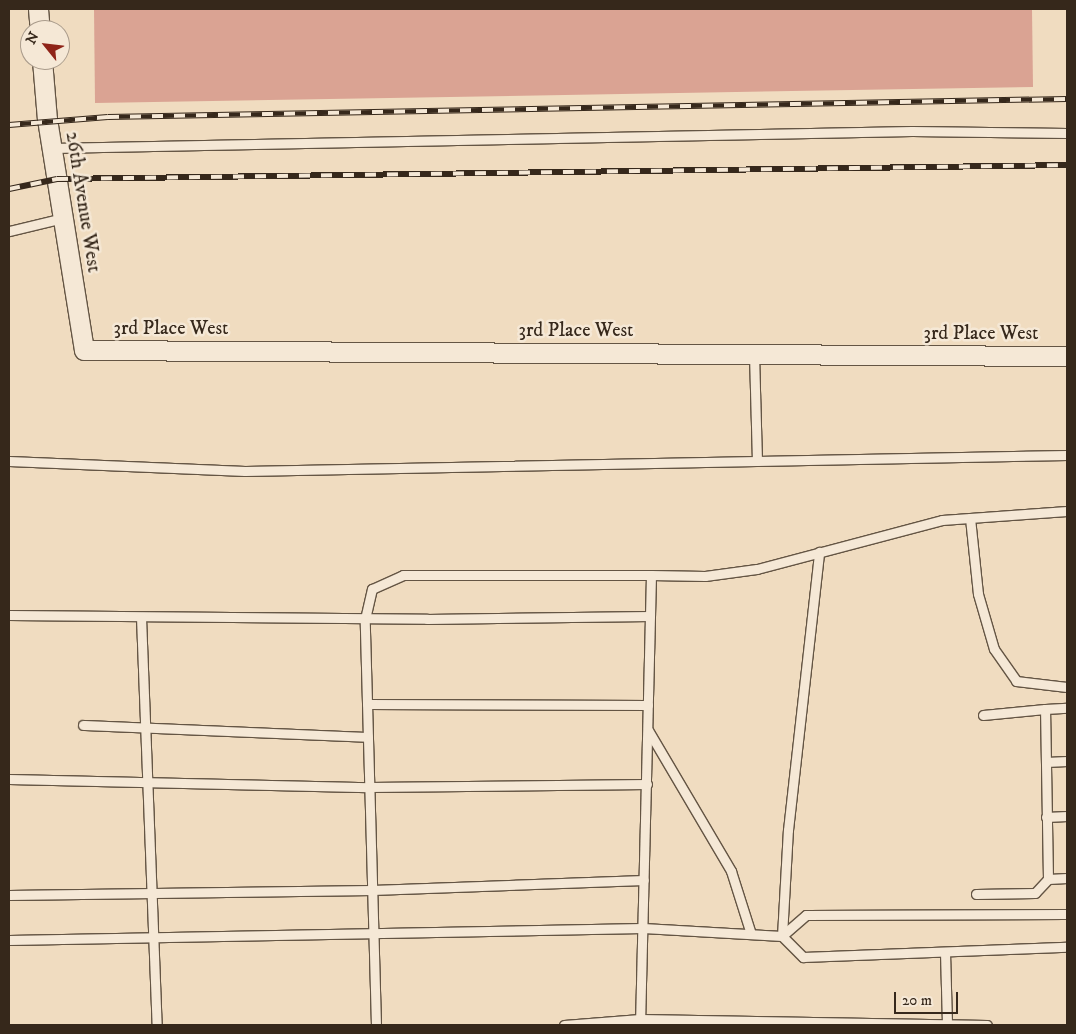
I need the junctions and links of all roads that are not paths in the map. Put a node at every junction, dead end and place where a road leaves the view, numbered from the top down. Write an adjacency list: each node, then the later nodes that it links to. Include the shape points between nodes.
1 (43, 70): 3 (street, 26th Avenue West)
2 (1067, 133): 3 (lane, via 912,131)
3 (52, 148): 4 (street, 26th Avenue West)
4 (63, 218): 5 (lane); 6 (street, 26th Avenue West)
5 (9, 231)
6 (84, 350): 7 (street, 3rd Place West)
7 (754, 354): 8 (street, 3rd Place West); 11 (lane)
8 (1067, 356)
9 (1067, 456): 11 (lane)
10 (9, 461): 11 (lane, via 245,471)
11 (757, 461)
12 (1067, 510): 13 (lane)
13 (970, 518): 14 (lane, via 942,520); 20 (lane, via 978,594 994,649 1016,681)
14 (820, 552): 15 (lane, via 714,575); 50 (lane, via 788,830)
15 (651, 576): 17 (lane); 19 (lane, via 403,575 372,589)
16 (9, 616): 18 (lane)
17 (650, 616): 19 (lane); 22 (lane)
18 (141, 617): 19 (lane); 27 (lane)
19 (364, 619): 21 (lane)
20 (1067, 687)
21 (367, 704): 22 (lane); 29 (lane)
22 (648, 705): 28 (lane)
23 (1067, 708): 24 (lane)
24 (1045, 709): 25 (lane); 31 (lane)
25 (983, 715)
26 (83, 725): 27 (lane)
27 (145, 728): 29 (lane); 33 (lane)
28 (648, 730): 34 (lane); 49 (lane, via 731,871)
29 (368, 737): 35 (lane)
30 (1067, 761): 31 (lane)
31 (1046, 762): 36 (lane)
32 (9, 779): 33 (lane)
33 (148, 783): 35 (lane); 42 (lane)
34 (647, 784): 35 (lane); 40 (lane)
35 (369, 787): 41 (lane)
36 (1046, 816): 37 (lane); 39 (lane)
37 (1067, 816)
38 (1067, 878): 39 (lane)
39 (1048, 879): 43 (lane, via 1035,893)
40 (644, 880): 41 (lane); 46 (lane)
41 (372, 890): 42 (lane); 47 (lane)
42 (152, 893): 44 (lane); 48 (lane)
43 (976, 894)
44 (9, 895)
45 (1067, 914): 50 (lane, via 806,915)
46 (643, 928): 47 (lane); 49 (lane); 54 (lane)
47 (374, 931): 48 (lane); 57 (lane)
48 (153, 934): 51 (lane); 56 (lane)
49 (751, 934): 50 (lane)
50 (782, 936): 53 (lane, via 803,957)
51 (9, 940)
52 (1067, 947): 53 (lane)
53 (945, 952): 55 (lane)
54 (640, 1018): 55 (lane); 58 (lane)
55 (947, 1024): 59 (lane)
56 (157, 1025)
57 (376, 1025)
58 (564, 1025)
59 (987, 1025)

